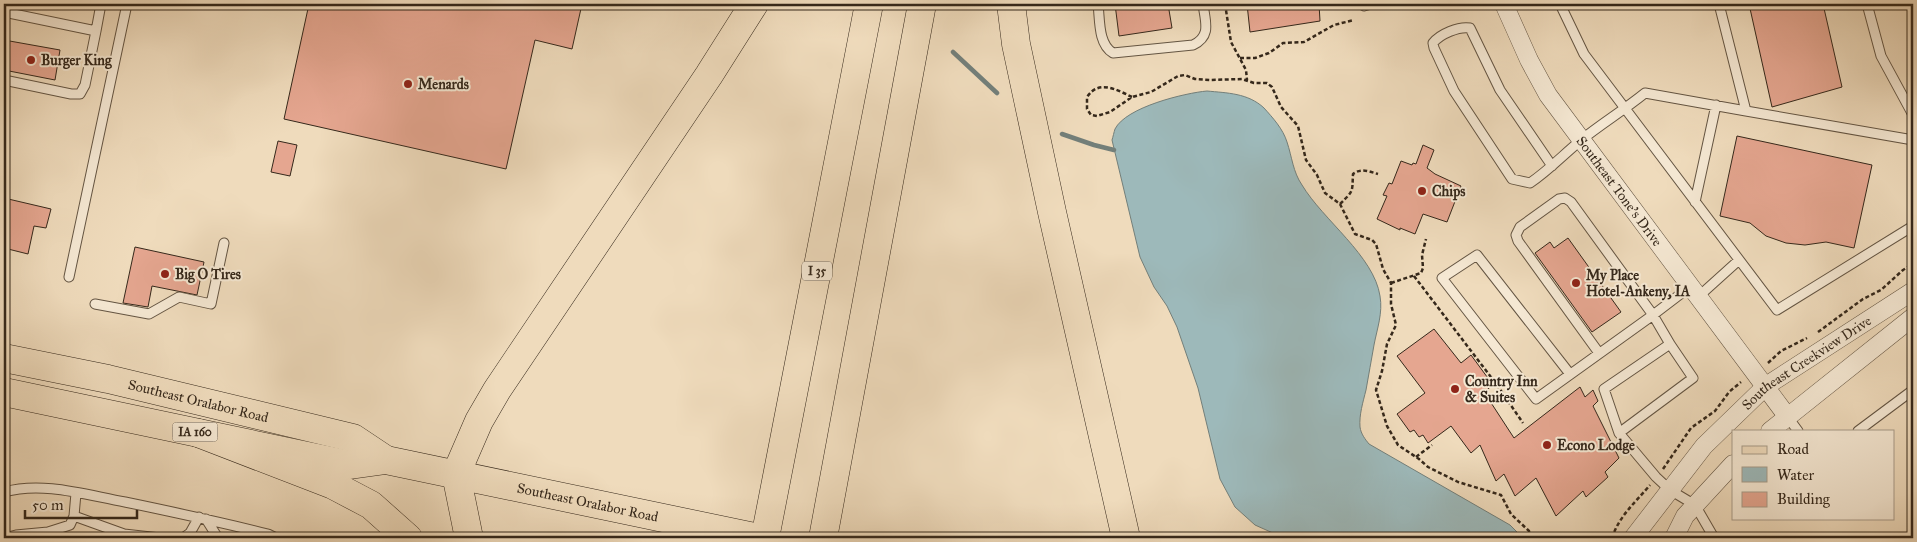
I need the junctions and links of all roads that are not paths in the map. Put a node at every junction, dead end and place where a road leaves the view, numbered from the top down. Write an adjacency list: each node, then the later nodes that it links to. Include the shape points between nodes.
1 (101, 4): 16 (lane)
2 (127, 4): 29 (lane)
3 (754, 4): 50 (main road, via 497,390 479,420)
4 (870, 4): 65 (main road, I 35)
5 (922, 4): 66 (main road)
6 (1011, 4): 67 (main road, via 1016,44 1050,203)
7 (1098, 4): 8 (lane, via 1103,43 1113,53 1200,42 1206,30)
8 (1203, 4)
9 (1362, 4): 10 (lane)
10 (1371, 4)
11 (1504, 4): 22 (street, Southeast Tone's Drive, via 1548,95)
12 (1560, 4): 19 (lane, via 1584,54)
13 (1719, 4): 20 (lane)
14 (1867, 4): 21 (lane, via 1881,56)
15 (4, 12): 16 (lane)
16 (96, 31): 17 (lane, via 86,85 80,94)
17 (4, 80)
18 (1716, 105): 19 (lane, via 1645,93); 20 (lane); 25 (lane)
19 (1624, 109): 22 (lane); 25 (lane)
20 (1746, 110): 23 (lane)
21 (1913, 115)
22 (1580, 140): 24 (lane); 30 (street, Southeast Tone's Drive)
23 (1913, 140)
24 (1552, 166): 24 (lane, via 1530,183 1512,179 1454,91 1434,48 1436,39 1463,27 1470,28 1500,90)
25 (1695, 202): 28 (lane)
26 (1913, 226): 28 (lane, via 1777,310)
27 (224, 243): 32 (lane, via 211,304 179,297 149,314)
28 (1739, 260): 30 (lane)
29 (69, 277)
30 (1695, 291): 33 (lane); 39 (street, Southeast Tone's Drive)
31 (1913, 291): 39 (street, Southeast Creekview Drive)
32 (95, 304)
33 (1654, 315): 35 (lane); 36 (lane); 36 (lane, via 1571,202 1559,199 1520,227 1516,235)
34 (1913, 317): 42 (street, Southeast Creekview Drive)
35 (1670, 344): 47 (lane, via 1604,388); 47 (lane, via 1693,378)
36 (1599, 353): 38 (lane)
37 (4, 358): 48 (main road, Southeast Oralabor Road / IA 160, via 108,379 353,438)
38 (1570, 374): 38 (lane, via 1536,399 1442,278 1477,254)
39 (1766, 386): 42 (street, Southeast Tone's Drive); 51 (street, Southeast Creekview Drive, via 1704,446)
40 (1913, 390): 45 (lane)
41 (4, 392): 46 (main road, Southeast Oralabor Road / IA 160)
42 (1787, 416): 43 (street, Southeast Creekview Drive); 44 (lane)
43 (1771, 430)
44 (1797, 430)
45 (1859, 430)
46 (198, 433): 48 (main road, Southeast Oralabor Road / IA 160, via 350,465); 62 (main road, via 333,485 371,504)
47 (1619, 433): 51 (lane)
48 (386, 460): 50 (main road, Southeast Oralabor Road / IA 160)
49 (1732, 465): 54 (street)
50 (456, 474): 63 (main road); 64 (main road, Southeast Oralabor Road / IA 160)
51 (1670, 490): 54 (lane); 68 (street, Southeast Creekview Drive)
52 (4, 492): 53 (lane, via 56,489)
53 (76, 493): 55 (lane); 56 (lane)
54 (1695, 505): 69 (street, via 1685,516); 70 (lane)
55 (74, 516): 58 (lane, via 70,525 48,532); 59 (lane, via 124,534)
56 (203, 518): 57 (lane); 60 (lane); 61 (lane)
57 (271, 537)
58 (4, 538)
59 (160, 538)
60 (183, 538)
61 (218, 538)
62 (408, 538)
63 (470, 538)
64 (759, 538)
65 (765, 538)
66 (823, 538)
67 (1126, 538)
68 (1633, 538)
69 (1674, 538)
70 (1712, 538)

